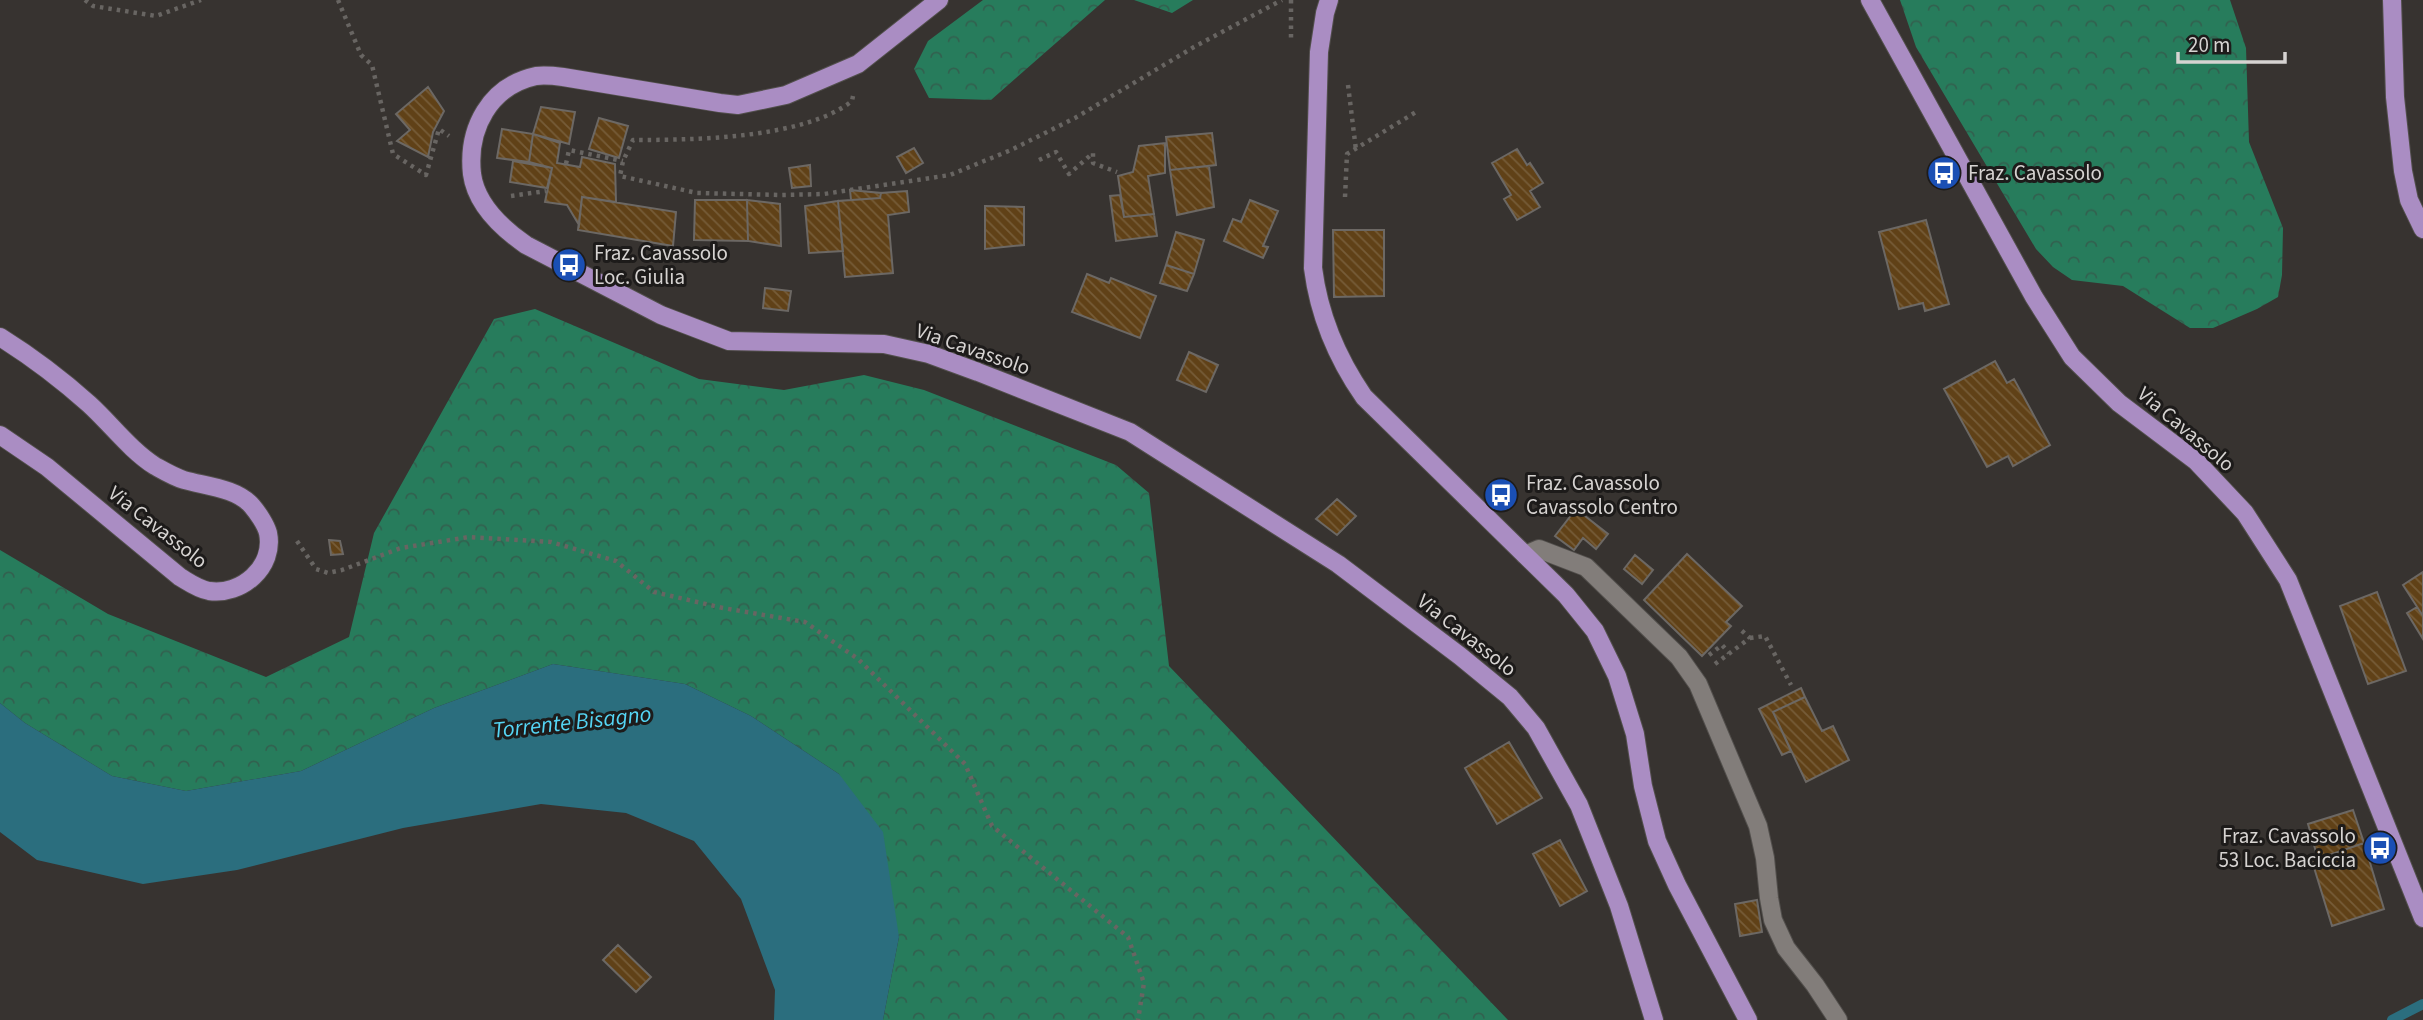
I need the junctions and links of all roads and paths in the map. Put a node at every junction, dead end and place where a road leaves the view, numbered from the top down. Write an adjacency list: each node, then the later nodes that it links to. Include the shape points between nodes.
1 (85, 0): 2 (path, via 93,6 156,16)
2 (201, 0)
3 (338, 0): 12 (path, via 361,55 372,65 393,154 426,175 439,129)
4 (939, 0): 12 (main road, Via Cavassolo, via 858,64 759,102 720,103 563,77 539,76 513,84 483,112 475,130)
5 (1282, 0): 14 (path, via 1075,118 950,175 824,194 720,194 620,176 623,161 569,150)
6 (1329, 0): 21 (main road, via 1319,52 1312,268 1316,296 1349,376 1364,397)
7 (1870, 0): 26 (main road, Via Cavassolo, via 2034,297 2072,356 2119,403 2196,461 2245,513 2288,580)
8 (2392, 0): 17 (main road, via 2403,170 2409,200)
9 (1348, 81): 11 (path)
10 (1416, 112): 11 (path)
11 (1356, 150): 16 (path, via 1347,154)
12 (473, 153): 28 (main road, Via Cavassolo, via 472,175 482,200 508,232 661,315 729,341 884,344 978,372 1130,432 1338,564 1500,689 1536,728 1579,805 1619,906)
13 (1039, 160): 15 (path, via 1056,152 1069,174 1093,153 1093,163)
14 (566, 164)
15 (1117, 172)
16 (1346, 187)
17 (2423, 229)
18 (0, 337): 20 (main road, via 45,366 154,465 180,479 240,496 252,505)
19 (0, 435): 20 (main road, Via Cavassolo, via 195,586 224,591 250,581 266,555)
20 (268, 531): 27 (path, via 295,537 316,569 328,573 401,548 469,537 551,542 617,561 654,592 805,622 858,659 965,764 992,826 1128,937 1144,983)
21 (1525, 555): 24 (street, via 1539,549 1586,567 1679,657); 29 (main road, via 1595,631 1612,664 1635,734 1657,841)
22 (1741, 630): 23 (path)
23 (1750, 638): 24 (path); 25 (path, via 1765,636)
24 (1693, 677): 30 (street, via 1758,826 1777,929)
25 (1791, 685)
26 (2423, 918)
27 (1138, 1020)
28 (1654, 1020)
29 (1748, 1020)
30 (1838, 1020)

